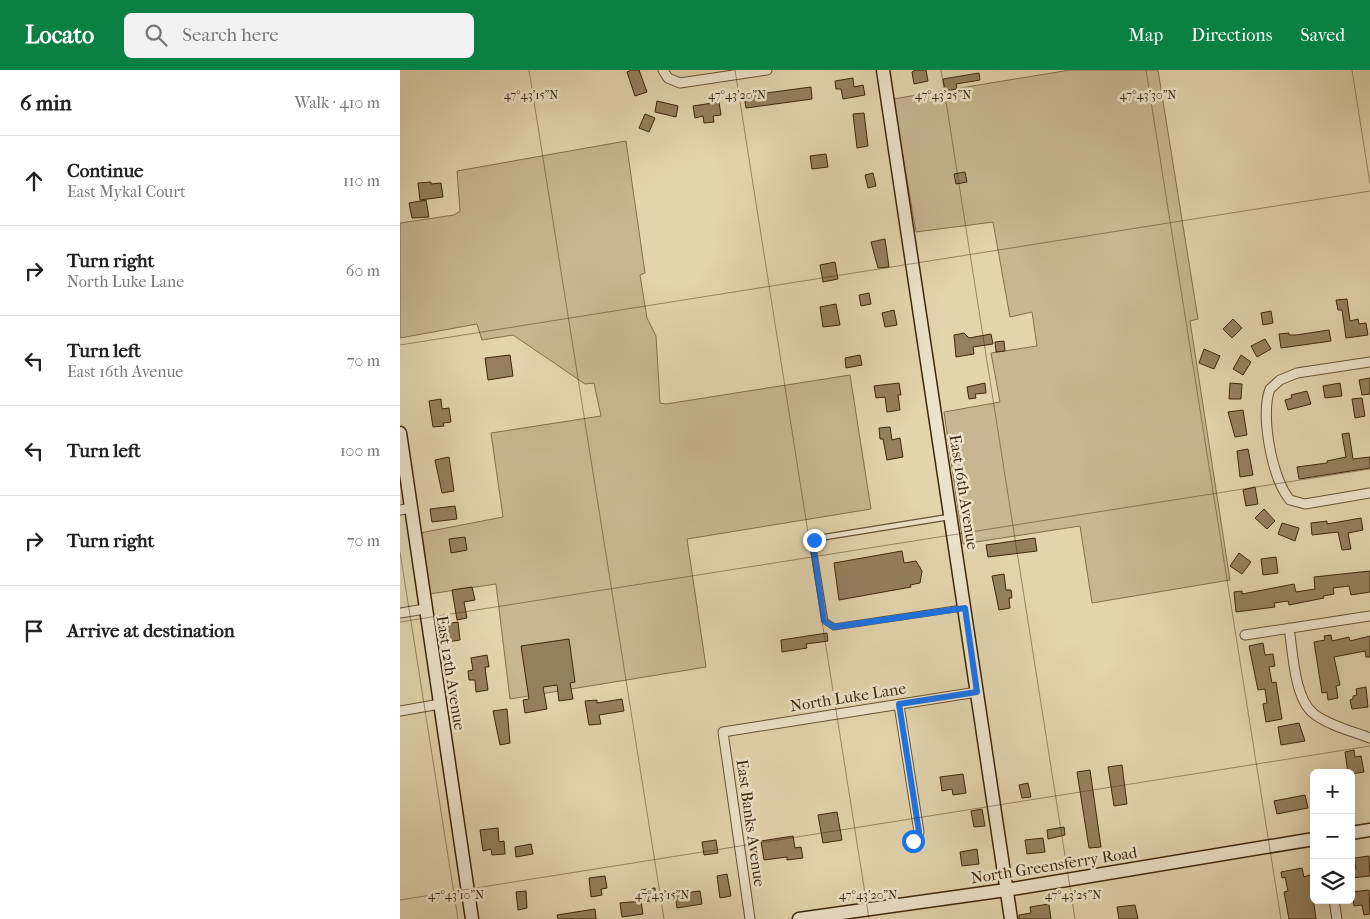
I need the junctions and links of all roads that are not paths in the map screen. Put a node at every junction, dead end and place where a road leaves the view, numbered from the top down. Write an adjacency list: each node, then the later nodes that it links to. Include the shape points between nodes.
1 (663, 70): 2 (street, via 668,78 680,83)
2 (767, 70)
3 (883, 70): 8 (street, East 16th Avenue)
4 (1370, 362): 6 (street, via 1288,375 1270,389 1267,426 1279,484 1290,500 1305,504)
5 (400, 433): 7 (street, East 12th Avenue)
6 (1370, 493)
7 (405, 509): 10 (street, East 12th Avenue)
8 (951, 516): 9 (street, East 16th Avenue); 9 (lane, via 814,540 824,621 834,627)
9 (965, 608): 15 (street, East 16th Avenue)
10 (425, 609): 11 (street); 16 (street, East 12th Avenue)
11 (400, 613)
12 (1370, 616): 13 (street)
13 (1289, 628): 14 (street); 20 (street, via 1300,696 1306,707 1314,715)
14 (1245, 635)
15 (977, 692): 17 (street, North Luke Lane); 25 (street, East 16th Avenue)
16 (440, 704): 18 (street); 27 (street, East 12th Avenue)
17 (899, 704): 19 (street, North Luke Lane); 24 (street, via 919,832)
18 (400, 711)
19 (723, 732): 28 (street, East Banks Avenue)
20 (1370, 738)
21 (1370, 830): 22 (street)
22 (1355, 832)
23 (1310, 840): 25 (street, North Greensferry Road)
24 (913, 841)
25 (1006, 890): 29 (street, North Greensferry Road); 30 (street, East 16th Avenue)
26 (1335, 904): 31 (street)
27 (472, 919)
28 (750, 919)
29 (799, 919)
30 (1011, 919)
31 (1337, 919)

